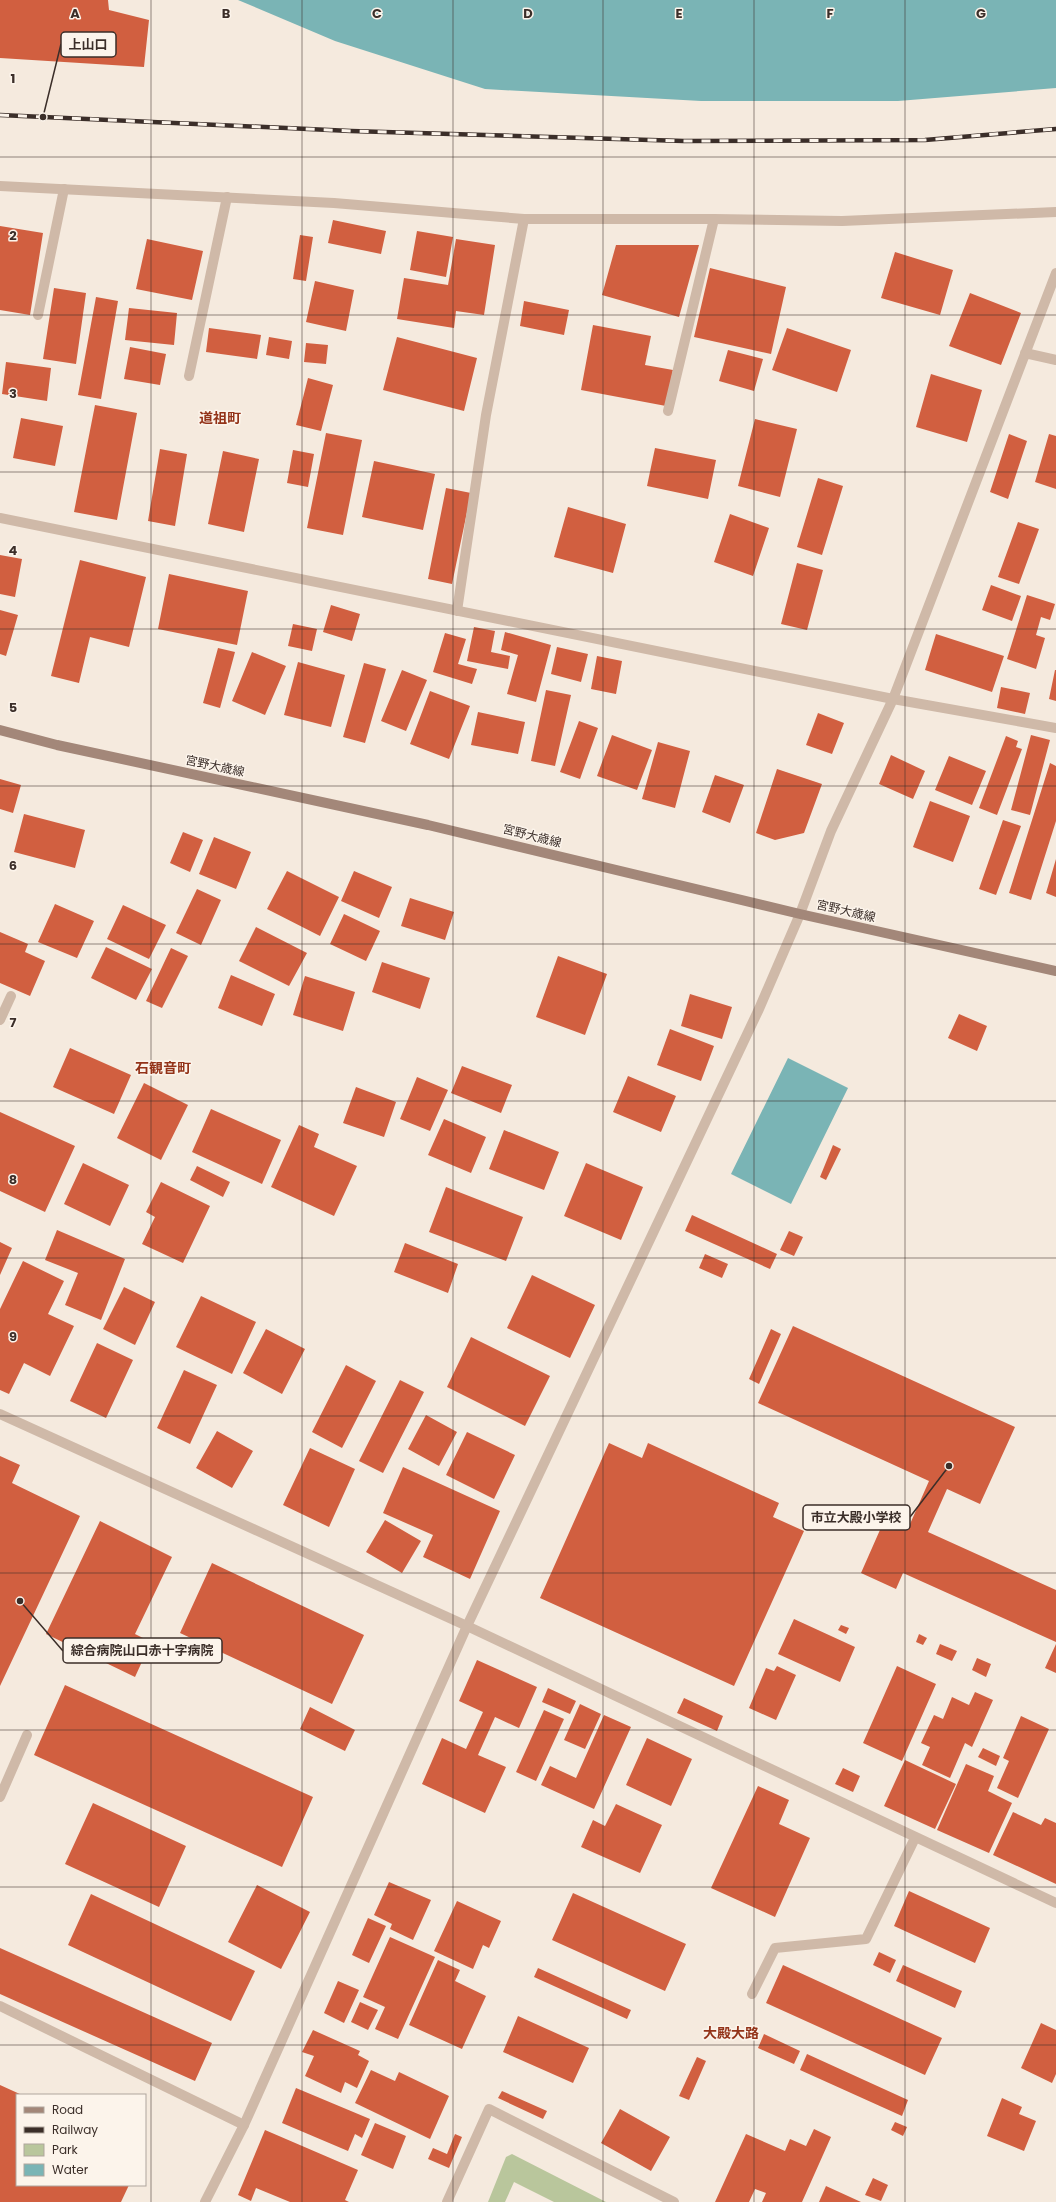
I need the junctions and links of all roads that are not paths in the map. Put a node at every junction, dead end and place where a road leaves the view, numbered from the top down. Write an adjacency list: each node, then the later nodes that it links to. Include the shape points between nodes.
1 (0, 186): 2 (street)
2 (64, 189): 3 (street); 8 (street)
3 (227, 198): 6 (street, via 334,203); 11 (street)
4 (1056, 212): 5 (street, via 842,221)
5 (714, 218): 6 (street); 12 (street)
6 (524, 219): 14 (street, via 486,415)
7 (1056, 273): 9 (street)
8 (38, 315)
9 (1026, 353): 10 (street); 15 (street)
10 (1056, 360)
11 (189, 376)
12 (668, 411)
13 (0, 518): 14 (street)
14 (457, 611): 15 (street)
15 (893, 699): 16 (street); 18 (street, via 831,831)
16 (1056, 728)
17 (0, 730): 18 (main road, 宮野大歳線, via 57,745 428,824)
18 (800, 914): 19 (main road, 宮野大歳線); 23 (street, via 760,1009)
19 (1056, 971)
20 (11, 996): 21 (street)
21 (0, 1020)
22 (0, 1414): 23 (street)
23 (467, 1626): 26 (street); 30 (street)
24 (27, 1735): 25 (street)
25 (0, 1797)
26 (915, 1838): 27 (street); 28 (street, via 866,1939 775,1948)
27 (1056, 1904)
28 (752, 1994)
29 (0, 2006): 30 (street)
30 (244, 2125): 31 (street)
31 (205, 2202)
32 (447, 2202): 33 (street, via 489,2109)
33 (674, 2202)

